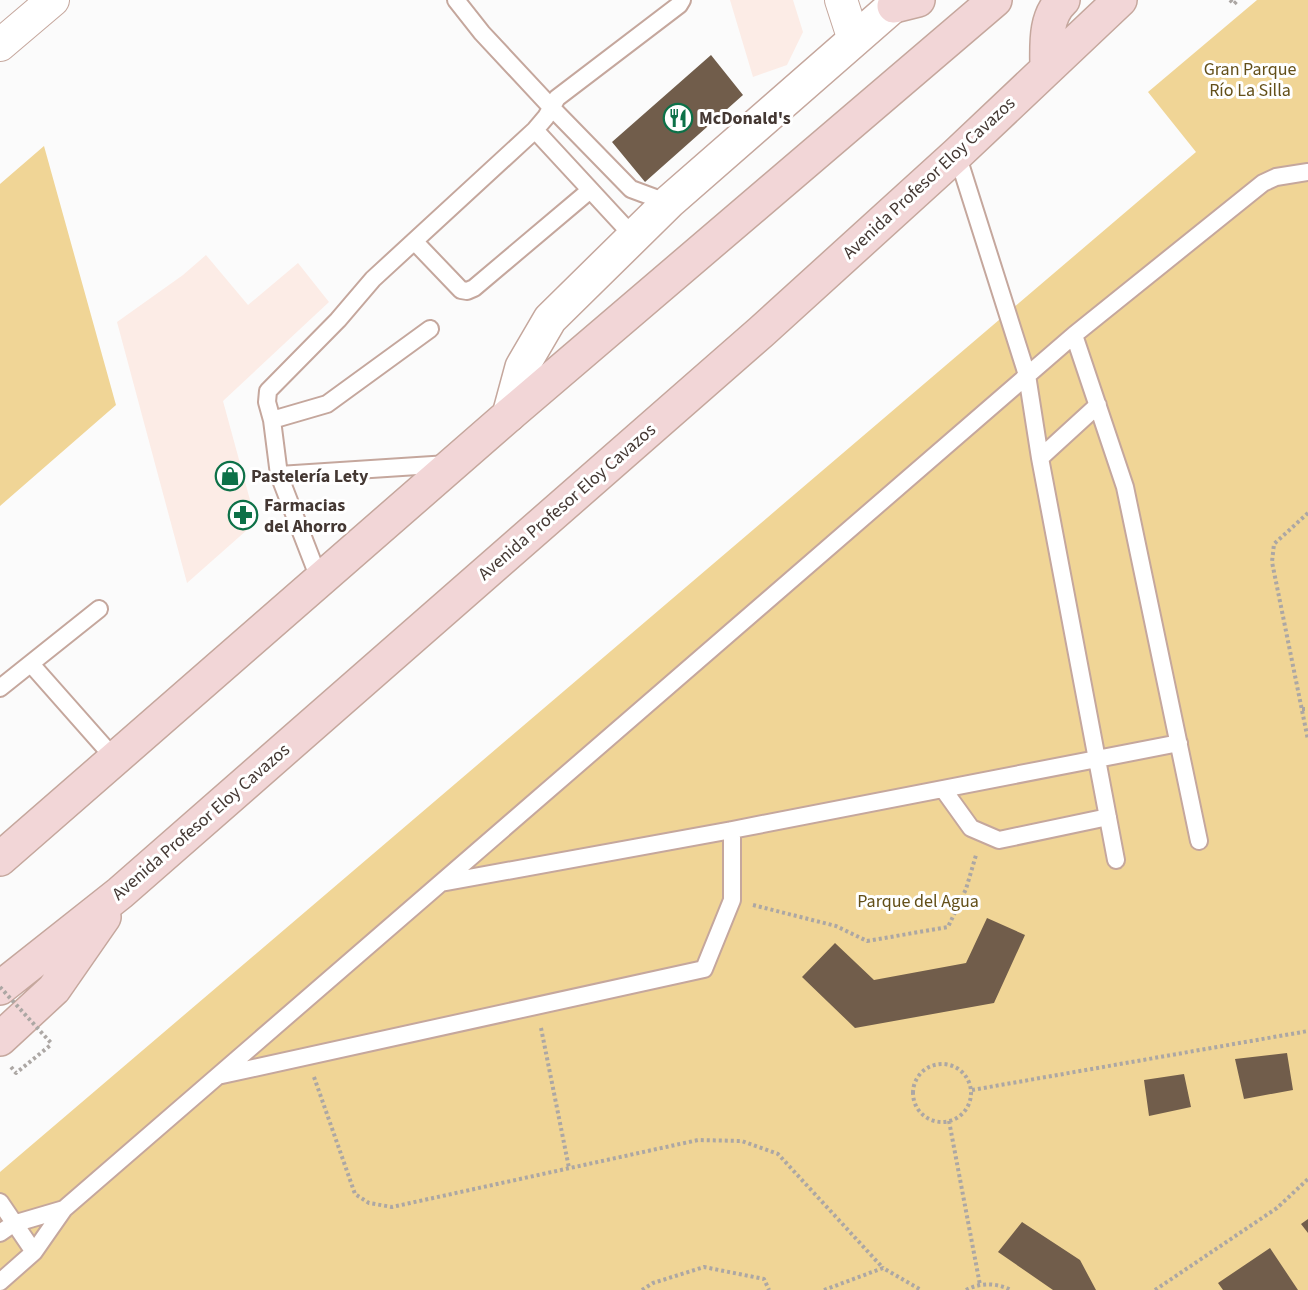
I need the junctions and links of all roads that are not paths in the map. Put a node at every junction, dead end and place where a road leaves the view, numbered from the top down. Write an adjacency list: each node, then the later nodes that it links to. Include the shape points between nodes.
1 (53, 0): 10 (street)
2 (456, 0): 12 (lane)
3 (682, 0): 12 (lane, via 557,98)
4 (841, 0): 9 (street)
5 (995, 0): 24 (main road)
6 (1063, 0): 11 (main road, via 1053,14 1047,37)
7 (1120, 0): 11 (main road, Avenida Profesor Eloy Cavazos)
8 (904, 2): 9 (street)
9 (854, 40): 17 (street)
10 (0, 44)
11 (1047, 69): 14 (main road, Avenida Profesor Eloy Cavazos)
12 (551, 107): 13 (lane); 17 (lane, via 631,189)
13 (535, 130): 16 (lane); 19 (lane)
14 (957, 154): 22 (lane); 43 (main road, Avenida Profesor Eloy Cavazos, via 761,332)
15 (1308, 172): 21 (lane, via 1263,183)
16 (589, 191): 18 (lane); 19 (lane, via 467,291)
17 (670, 201): 18 (street)
18 (633, 236): 24 (street, via 550,319 522,367)
19 (415, 242): 25 (lane, via 373,279 268,391)
20 (430, 329): 25 (lane, via 327,404)
21 (1074, 334): 22 (lane); 23 (lane)
22 (1027, 375): 26 (lane); 42 (lane)
23 (1098, 405): 26 (lane); 33 (lane, via 1125,487)
24 (509, 415): 27 (main road)
25 (272, 420): 28 (lane)
26 (1040, 458): 35 (lane)
27 (455, 463): 28 (lane); 29 (main road)
28 (279, 475): 29 (lane)
29 (320, 581): 34 (main road)
30 (99, 609): 31 (lane)
31 (31, 664): 32 (lane); 34 (lane)
32 (0, 688)
33 (1179, 743): 35 (lane); 39 (lane)
34 (115, 759): 40 (main road)
35 (1097, 759): 36 (lane); 37 (lane)
36 (943, 789): 37 (lane, via 971,828 999,840); 38 (lane)
37 (1108, 817): 41 (lane)
38 (732, 830): 42 (lane); 46 (lane, via 732,900 704,969)
39 (1199, 841)
40 (0, 859)
41 (1116, 860)
42 (440, 884): 46 (lane)
43 (120, 893): 44 (main road, Avenida Profesor Eloy Cavazos); 45 (main road, via 54,989)
44 (0, 987)
45 (0, 1039)
46 (218, 1076): 48 (lane)
47 (0, 1202): 49 (lane)
48 (64, 1209): 49 (lane); 50 (lane)
49 (7, 1229): 50 (lane)
50 (34, 1252): 51 (lane)
51 (0, 1281)

